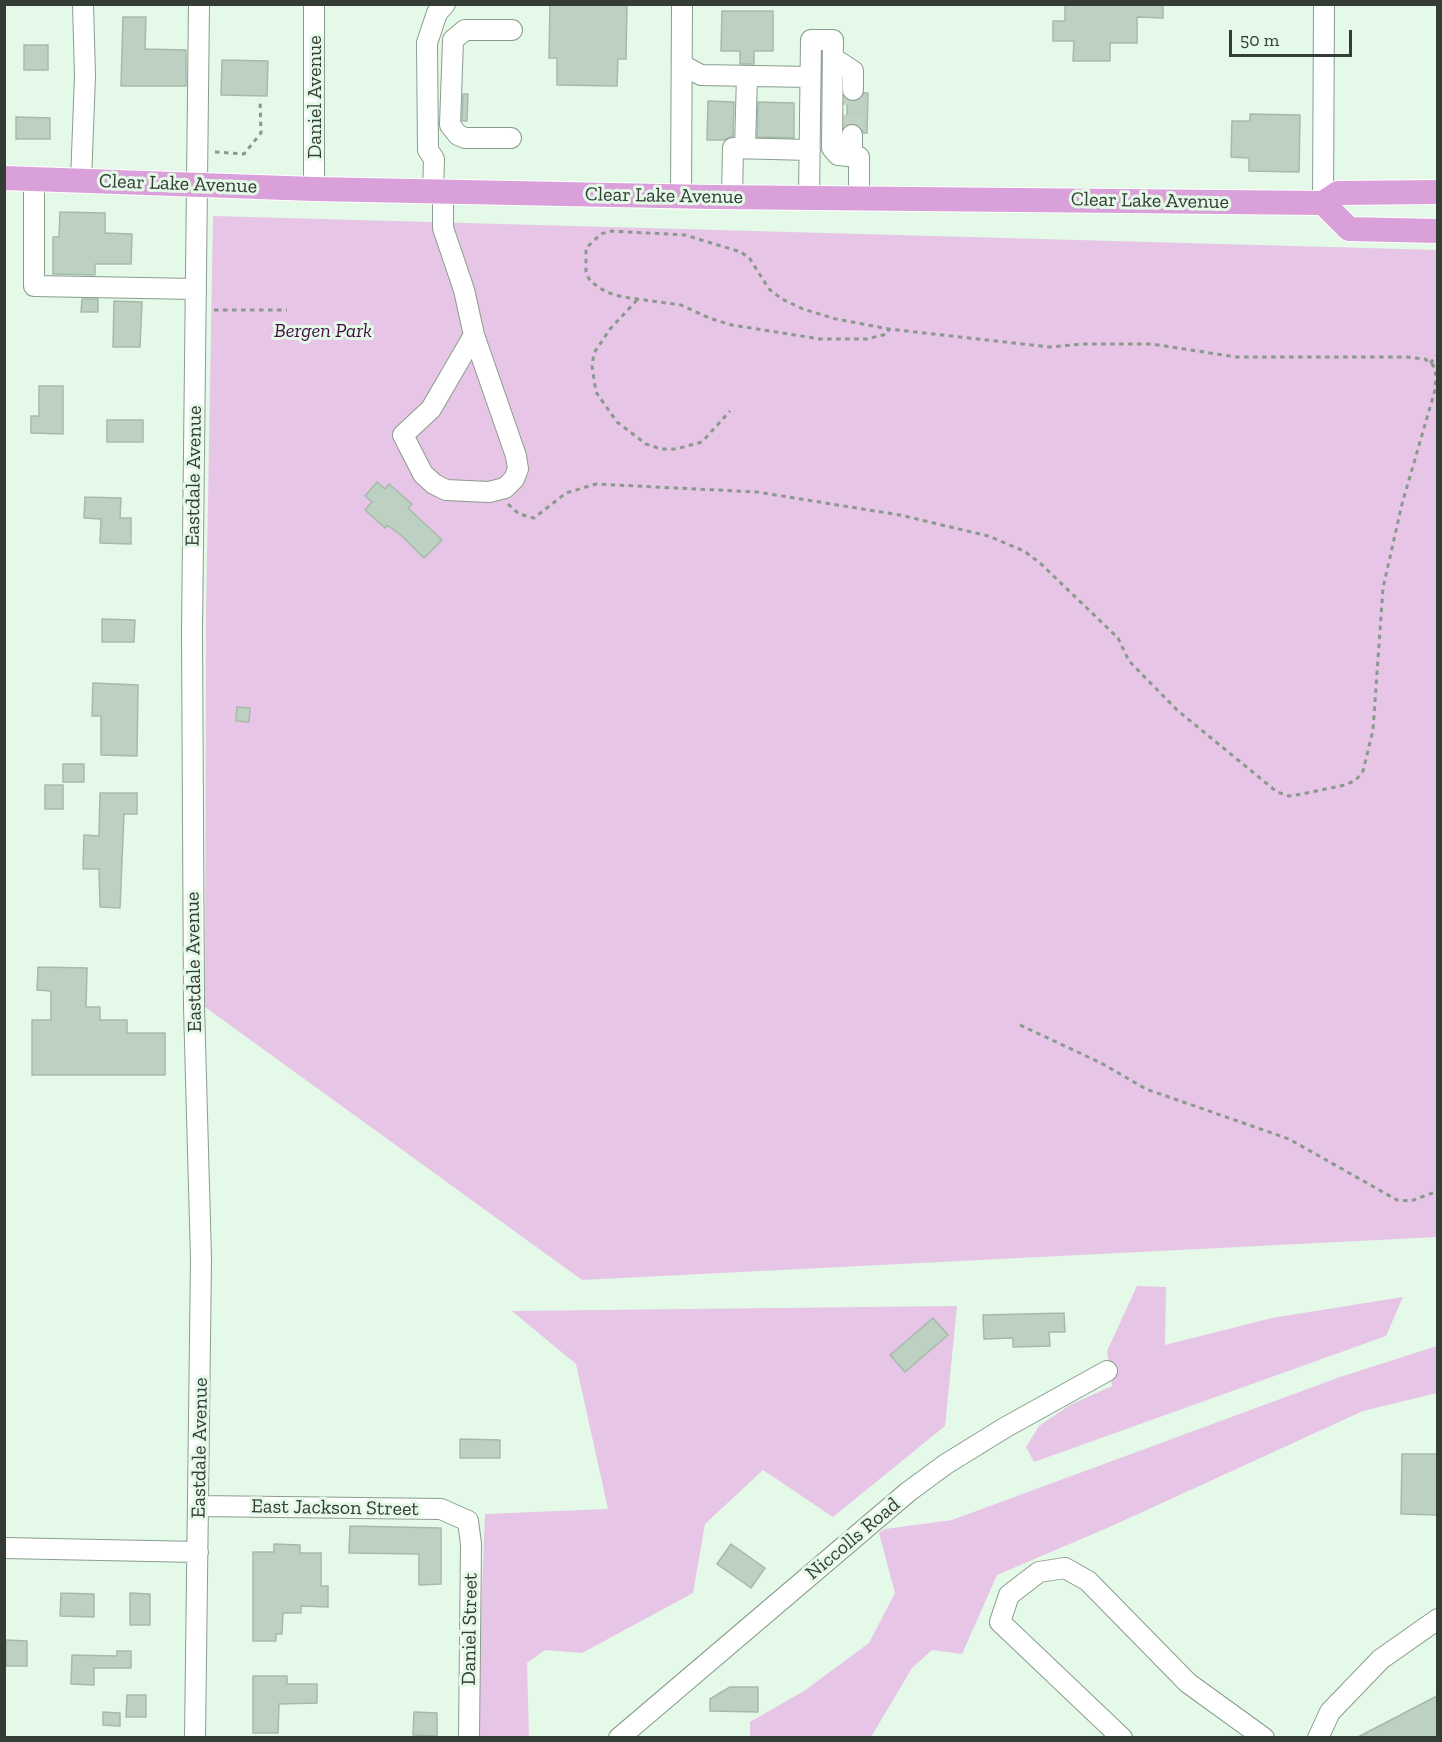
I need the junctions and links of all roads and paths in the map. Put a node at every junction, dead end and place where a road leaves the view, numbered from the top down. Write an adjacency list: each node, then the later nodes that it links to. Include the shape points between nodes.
1 (83, 4): 22 (street)
2 (199, 4): 23 (street, Eastdale Avenue)
3 (314, 4): 24 (street, Daniel Avenue)
4 (445, 4): 25 (street, via 437,14 427,43 429,150 434,159)
5 (682, 4): 9 (street)
6 (1324, 4): 31 (street)
7 (512, 30): 15 (street, via 465,30 453,40 450,125 465,138)
8 (833, 58): 11 (street, via 833,40 811,40); 12 (street, via 853,71); 19 (street, via 832,148 838,154)
9 (682, 65): 10 (street, via 701,75); 27 (street)
10 (747, 76): 11 (street); 16 (street)
11 (810, 77): 17 (street)
12 (853, 90)
13 (260, 99): 18 (path, via 261,133 244,154)
14 (852, 135): 19 (street)
15 (511, 138)
16 (744, 148): 17 (street); 28 (street, via 733,148)
17 (810, 150): 29 (street)
18 (211, 155)
19 (852, 157): 30 (street, via 859,157)
20 (4, 178): 21 (main road, Clear Lake Avenue)
21 (34, 179): 22 (main road, Clear Lake Avenue); 33 (street, via 34,286)
22 (81, 181): 23 (main road, Clear Lake Avenue)
23 (198, 186): 24 (main road, Clear Lake Avenue); 33 (street, Eastdale Avenue)
24 (314, 189): 25 (main road, Clear Lake Avenue)
25 (438, 192): 27 (main road, Clear Lake Avenue); 38 (street, via 443,228 464,290)
26 (1437, 192): 31 (main road, Clear Lake Avenue, via 1338,193)
27 (681, 196): 28 (main road, Clear Lake Avenue)
28 (732, 197): 29 (main road, Clear Lake Avenue)
29 (809, 198): 30 (main road, Clear Lake Avenue)
30 (859, 199): 31 (main road, Clear Lake Avenue)
31 (1323, 203): 32 (main road, via 1349,229)
32 (1434, 234)
33 (196, 289): 35 (street, Eastdale Avenue)
34 (637, 300): 37 (path, via 681,304 732,325 820,339 867,339 886,334); 37 (path, via 606,292 590,281 586,248 601,234 611,231 685,235 726,247 750,259 769,289 782,299 836,319); 41 (path, via 610,329 594,354 592,366 596,392 617,422 646,444 676,449 702,442)
35 (196, 310): 36 (path); 46 (street, Eastdale Avenue, via 192,787 201,1259)
36 (287, 310)
37 (889, 329): 40 (path, via 1049,347 1152,344 1236,357 1407,357)
38 (474, 336): 42 (street, via 516,456 518,469 514,479); 42 (street, via 431,408 403,435 423,474 434,484 446,490)
39 (1437, 355): 40 (path)
40 (1430, 363): 42 (path, via 1436,375 1435,390 1383,588 1378,680 1366,762 1356,780 1345,785 1289,796 1277,792 1195,726 1129,661 1109,629 1040,563 1007,543 962,528 777,493 596,484 566,493 534,518 509,506)
41 (730, 411)
42 (500, 489)
43 (1020, 1025): 44 (path, via 1146,1089 1288,1138 1397,1200 1411,1201)
44 (1437, 1191)
45 (1107, 1371): 53 (street, Niccolls Road, via 938,1469)
46 (200, 1506): 47 (street, East Jackson Street, via 441,1509); 49 (street, Eastdale Avenue)
47 (468, 1521): 52 (street, Daniel Street)
48 (4, 1548): 49 (street)
49 (198, 1552): 51 (street, Eastdale Avenue)
50 (1437, 1619): 56 (street, via 1381,1659 1330,1712)
51 (195, 1737)
52 (469, 1737)
53 (619, 1737)
54 (1122, 1737): 55 (street, via 1000,1622 1010,1595 1040,1572 1065,1568 1088,1581 1188,1683)
55 (1264, 1737)
56 (1318, 1737)

